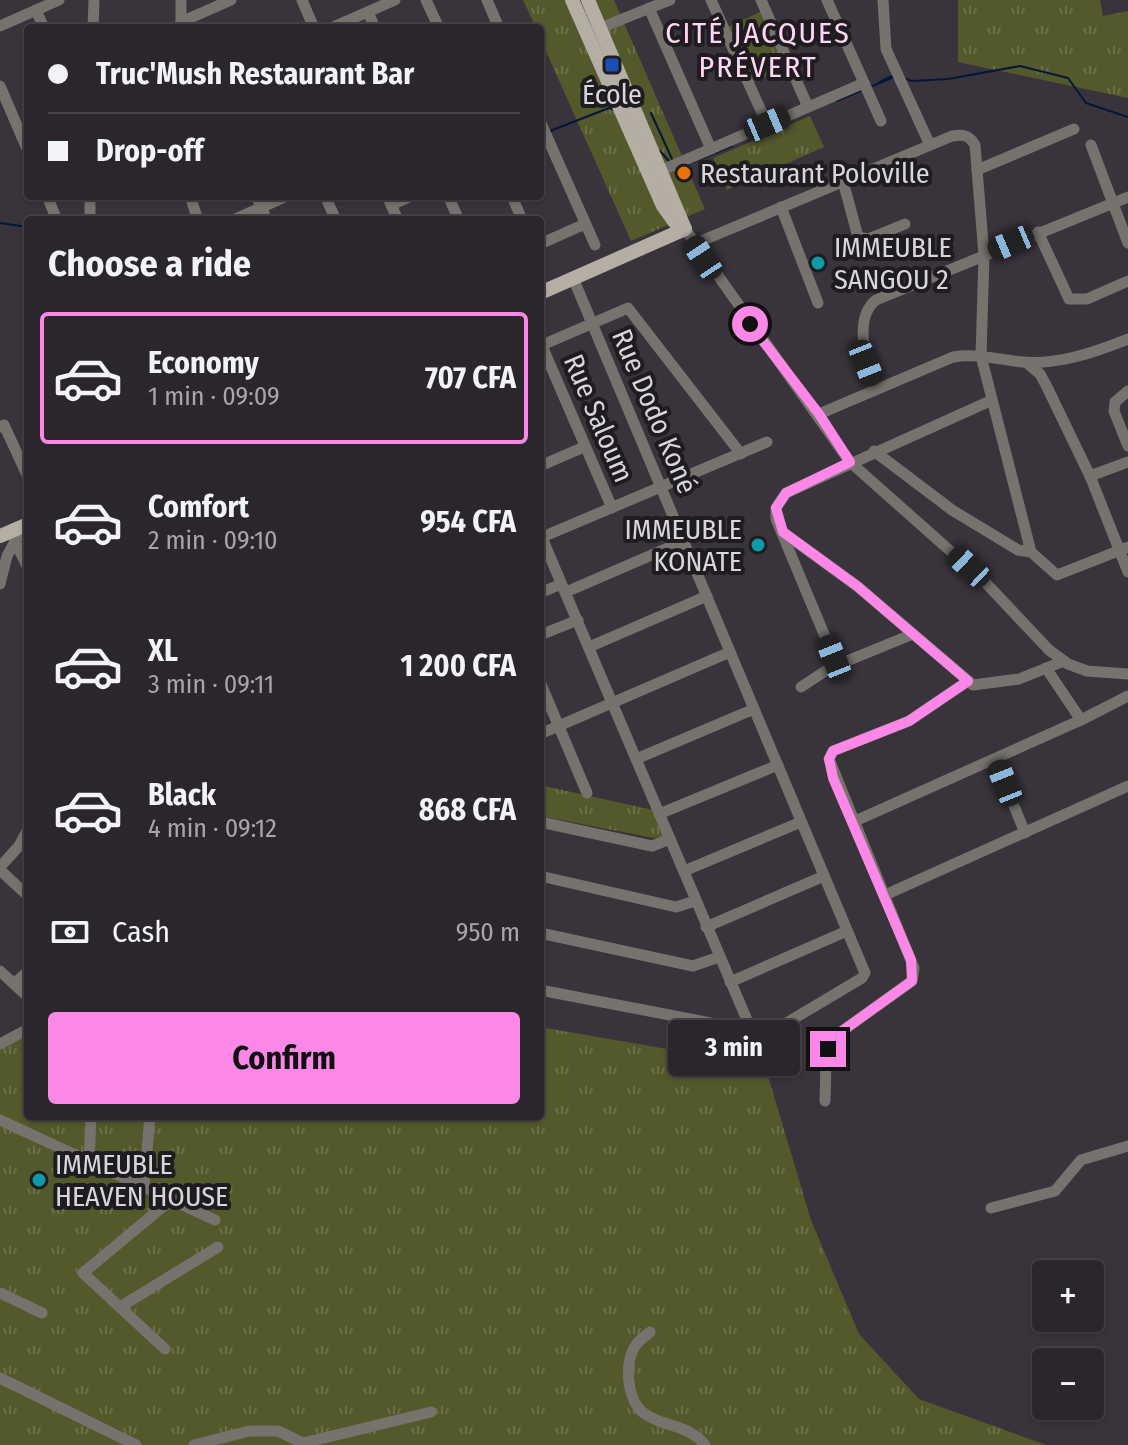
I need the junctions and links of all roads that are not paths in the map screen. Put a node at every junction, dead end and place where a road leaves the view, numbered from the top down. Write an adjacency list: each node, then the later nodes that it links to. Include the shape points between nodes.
1 (59, 0): 17 (street)
2 (94, 0): 20 (street)
3 (181, 0): 21 (street)
4 (231, 0): 22 (street)
5 (302, 0): 23 (street)
6 (395, 0): 18 (street)
7 (426, 0): 26 (street)
8 (487, 0): 27 (street)
9 (572, 0): 51 (main road, via 663,206)
10 (588, 0): 29 (main road)
11 (670, 0): 16 (street)
12 (711, 0): 34 (street)
13 (761, 0): 32 (street)
14 (827, 0): 30 (street)
15 (883, 0): 38 (street, via 886,49)
16 (649, 8): 29 (street); 40 (street)
17 (36, 10): 19 (street); 28 (street)
18 (368, 12): 24 (street); 25 (street)
19 (42, 24)
20 (93, 24)
21 (181, 24)
22 (183, 24)
23 (312, 24)
24 (340, 24)
25 (373, 24)
26 (437, 24)
27 (497, 24)
28 (0, 26)
29 (600, 28): 41 (main road)
30 (864, 83): 32 (street); 33 (street)
31 (0, 86): 37 (street)
32 (808, 107): 34 (street)
33 (881, 121)
34 (767, 124): 40 (street)
35 (1074, 129): 42 (street)
36 (544, 138): 49 (street)
37 (24, 142)
38 (930, 145): 42 (street, via 961,134 971,138); 43 (street)
39 (1091, 145): 46 (street)
40 (711, 149): 41 (street)
41 (662, 170): 51 (main road)
42 (977, 170): 57 (street)
43 (843, 181): 47 (street); 50 (street, via 858,237 868,239)
44 (1128, 197): 46 (street)
45 (282, 200): 48 (street)
46 (1112, 203): 52 (street); 54 (street)
47 (781, 207): 55 (street); 61 (street)
48 (264, 214)
49 (585, 224): 53 (street); 56 (street)
50 (905, 224)
51 (685, 229): 55 (street); 58 (main road)
52 (1038, 232): 57 (street); 59 (street, via 1069,299 1087,299)
53 (544, 242)
54 (1128, 243)
55 (694, 244): 71 (street)
56 (595, 245)
57 (984, 255): 66 (street); 68 (street, via 870,305 864,353)
58 (573, 278): 60 (main road); 62 (street, Rue Dodo Koné)
59 (1128, 281)
60 (544, 291)
61 (818, 303)
62 (593, 324): 64 (street); 77 (street, via 628,308); 83 (street, Rue Dodo Koné)
63 (1128, 339): 67 (street, via 1084,356)
64 (544, 345)
65 (544, 353): 75 (street, Rue Saloum)
66 (981, 356): 67 (street); 68 (street, via 953,357); 70 (street)
67 (1027, 363): 82 (street, via 1040,374)
68 (876, 389): 71 (street)
69 (1128, 391): 74 (street, via 1115,402 1114,411)
70 (990, 401): 76 (street); 91 (street)
71 (819, 414): 78 (street)
72 (1, 423): 81 (street)
73 (767, 442): 77 (street)
74 (1128, 446)
75 (584, 447): 80 (street); 84 (street, Rue Saloum)
76 (874, 451): 78 (street); 91 (street, via 952,510 1018,550)
77 (741, 454): 83 (street)
78 (850, 462): 86 (street, via 786,493 776,508); 103 (street, via 964,562)
79 (1128, 462): 82 (street)
80 (544, 464)
81 (24, 469)
82 (1090, 476): 90 (street)
83 (661, 488): 84 (street); 88 (street, Rue Dodo Koné)
84 (612, 508): 87 (street)
85 (11, 532): 92 (street); 94 (street)
86 (783, 532): 100 (street); 104 (street)
87 (544, 537)
88 (684, 541): 95 (street); 97 (street, Rue Dodo Koné)
89 (544, 545): 95 (street)
90 (1124, 548): 91 (street, via 1057,575); 93 (street)
91 (1031, 552)
92 (24, 560)
93 (1128, 572)
94 (0, 584)
95 (564, 588): 96 (street); 98 (street)
96 (544, 592)
97 (707, 596): 101 (street); 102 (street, Rue Dodo Koné)
98 (578, 620): 99 (street); 101 (street)
99 (544, 633)
100 (913, 634): 104 (street); 107 (street)
101 (589, 647): 111 (street)
102 (730, 652): 111 (street); 112 (street, Rue Dodo Koné)
103 (1064, 661): 105 (street); 106 (street, via 1087,671)
104 (839, 662): 108 (street)
105 (1046, 668): 107 (street, via 988,685); 113 (street)
106 (1128, 674)
107 (968, 681): 123 (street, via 909,721 833,751 833,778)
108 (801, 687)
109 (544, 692): 114 (street)
110 (1128, 696): 113 (street)
111 (613, 703): 114 (street); 116 (street)
112 (754, 709): 116 (street); 118 (street, Rue Dodo Koné)
113 (1081, 720): 117 (street)
114 (558, 726): 115 (street); 120 (street)
115 (544, 732)
116 (636, 759): 121 (street)
117 (995, 759): 123 (street); 125 (street)
118 (778, 765): 121 (street); 122 (street, Rue Dodo Koné)
119 (1128, 786): 125 (street)
120 (587, 793)
121 (659, 814): 127 (street)
122 (801, 822): 129 (street); 130 (street, Rue Dodo Koné)
123 (853, 822): 133 (street)
124 (544, 823): 127 (street, via 652,846)
125 (1025, 833): 133 (street)
126 (24, 837): 128 (street)
127 (670, 839): 129 (street)
128 (0, 869): 132 (street)
129 (684, 871): 134 (street)
130 (824, 876): 135 (street); 136 (street, Rue Dodo Koné)
131 (544, 877): 134 (street, via 676,907)
132 (24, 892)
133 (885, 895): 148 (street, via 914,968 912,981 831,1039)
134 (695, 901): 135 (street)
135 (706, 927): 138 (street)
136 (847, 931): 141 (street); 146 (street, Rue Dodo Koné, via 865,973 862,978 768,1034)
137 (544, 934): 138 (street, via 693,966)
138 (719, 957): 141 (street)
139 (0, 971): 142 (street)
140 (24, 975): 142 (street)
141 (730, 982): 146 (street)
142 (14, 984): 144 (street)
143 (544, 991): 146 (street)
144 (24, 993)
145 (24, 1031): 147 (street)
146 (753, 1034)
147 (0, 1044)
148 (825, 1101)
149 (0, 1120): 153 (street)
150 (91, 1120): 153 (street)
151 (150, 1120): 154 (street)
152 (1128, 1146): 156 (street, via 1081,1160 1055,1191)
153 (89, 1162): 154 (street)
154 (144, 1185): 155 (street)
155 (172, 1199): 157 (street); 160 (street, via 85,1268 83,1273)
156 (991, 1208)
157 (215, 1220)
158 (218, 1247): 160 (street)
159 (0, 1293): 161 (street)
160 (120, 1307): 163 (street)
161 (42, 1313)
162 (650, 1332): 169 (street, via 631,1355 634,1399 642,1412 686,1428)
163 (165, 1349)
164 (0, 1378): 167 (street)
165 (431, 1412): 166 (street)
166 (291, 1443): 168 (street, via 278,1431 249,1431)
167 (136, 1445)
168 (194, 1445)
169 (705, 1445)

